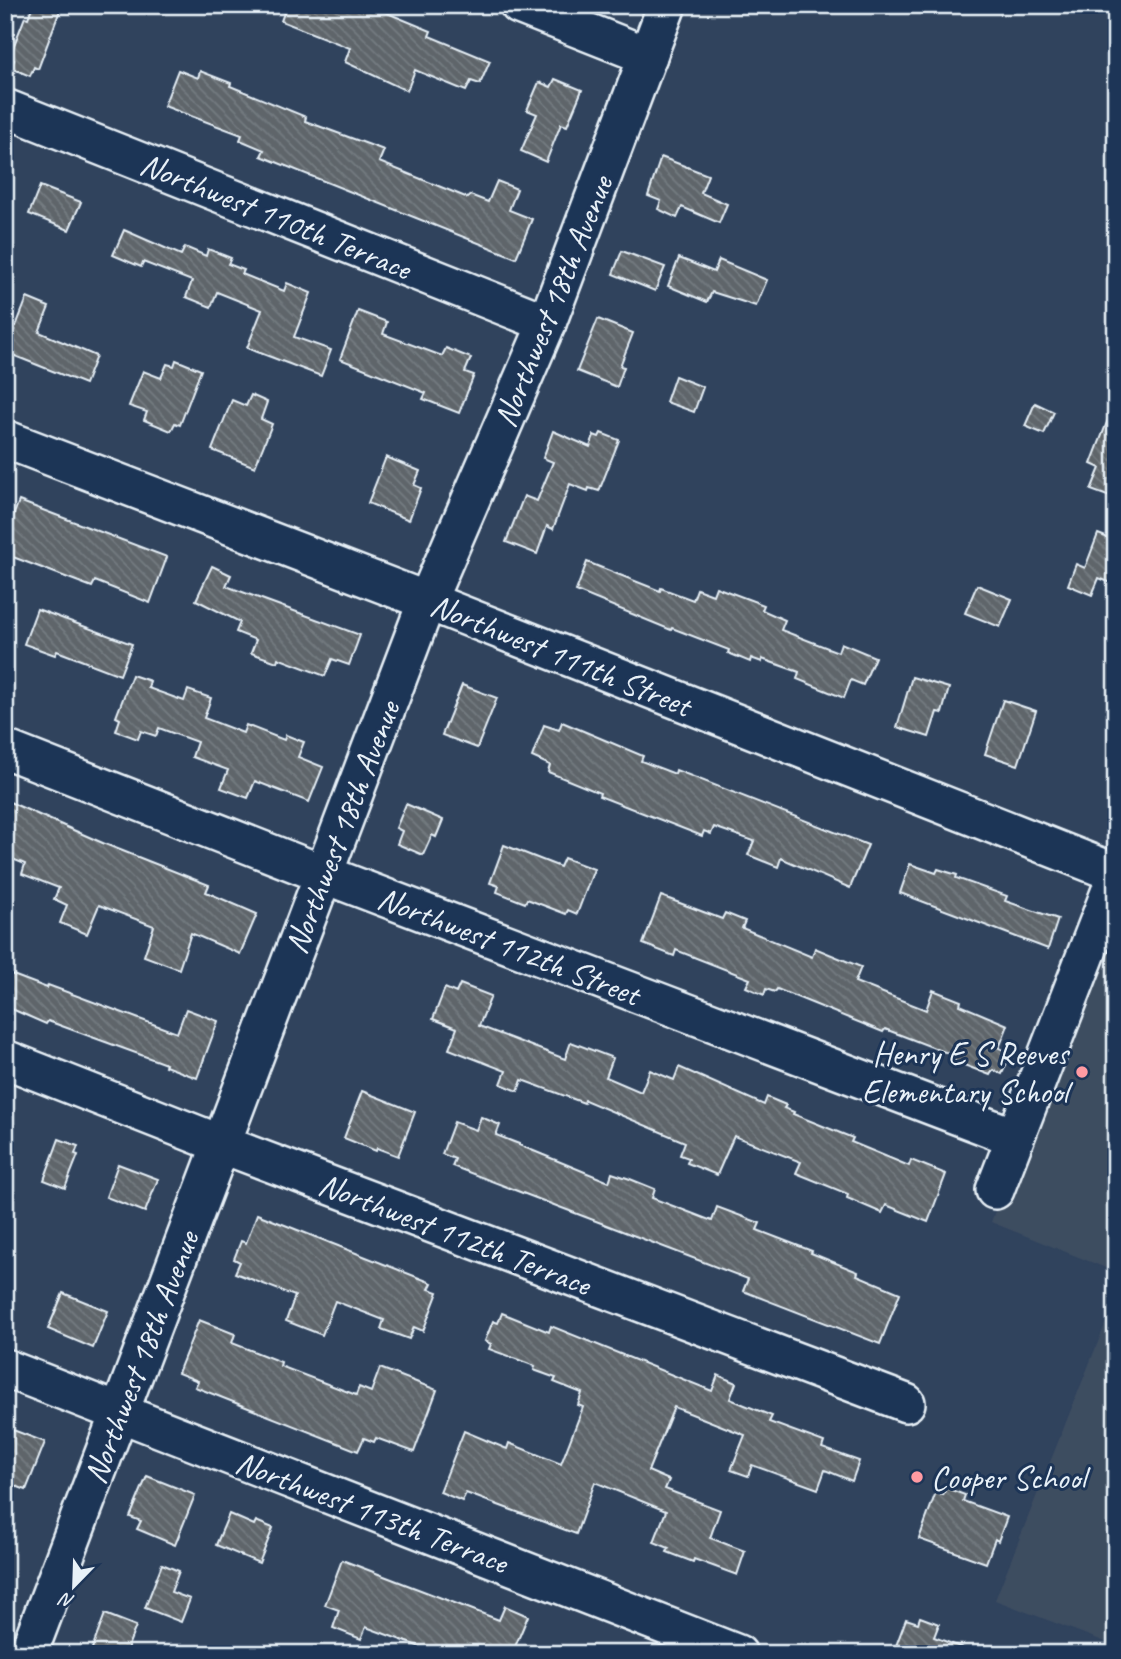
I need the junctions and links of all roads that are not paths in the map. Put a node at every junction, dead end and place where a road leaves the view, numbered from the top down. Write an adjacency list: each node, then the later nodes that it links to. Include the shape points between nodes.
1 (519, 5): 3 (street)
2 (667, 5): 3 (street, Northwest 18th Avenue)
3 (648, 56): 5 (street, Northwest 18th Avenue)
4 (5, 108): 5 (street, Northwest 110th Terrace)
5 (547, 323): 7 (street, Northwest 18th Avenue)
6 (5, 439): 7 (street, Northwest 111th Street)
7 (427, 601): 9 (street, Northwest 18th Avenue); 10 (street, Northwest 111th Street)
8 (5, 750): 9 (street, Northwest 112th Street)
9 (323, 874): 12 (street, Northwest 112th Street); 13 (street, Northwest 18th Avenue)
10 (1116, 875): 12 (street)
11 (5, 1059): 13 (street, Northwest 112th Terrace)
12 (1014, 1136): 14 (street)
13 (221, 1144): 16 (street, Northwest 112th Terrace); 17 (street, Northwest 18th Avenue)
14 (995, 1190)
15 (5, 1368): 17 (street, Northwest 113th Terrace)
16 (906, 1404)
17 (118, 1412): 18 (street, Northwest 18th Avenue); 19 (street, Northwest 113th Terrace)
18 (28, 1654)
19 (738, 1654)

